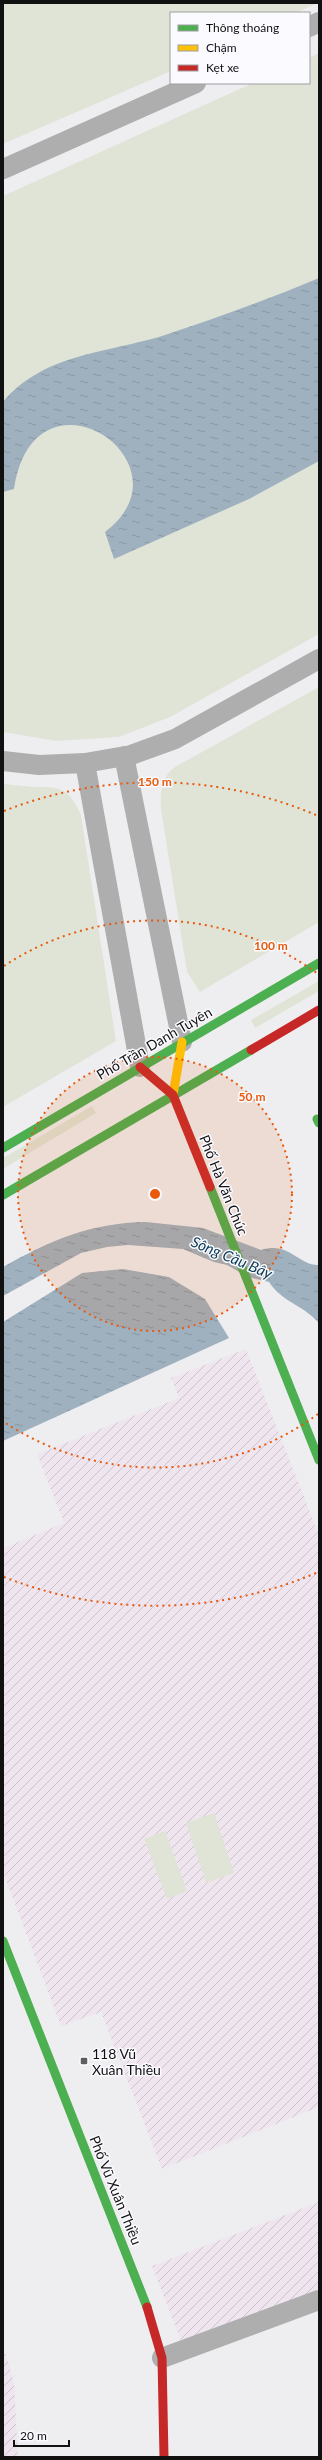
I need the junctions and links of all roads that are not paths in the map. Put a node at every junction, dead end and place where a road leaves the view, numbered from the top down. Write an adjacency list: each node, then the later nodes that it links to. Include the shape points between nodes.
1 (319, 22): 2 (street)
2 (310, 26)
3 (194, 84): 4 (street)
4 (3, 169)
5 (319, 658): 6 (street, via 175,739)
6 (124, 756): 8 (street); 11 (street)
7 (3, 761): 8 (street, via 39,765)
8 (85, 764): 12 (street)
9 (319, 963): 11 (main road, Phố Trần Danh Tuyên)
10 (319, 1010): 13 (main road)
11 (182, 1042): 12 (main road, Phố Trần Danh Tuyên); 13 (main road)
12 (140, 1067): 13 (main road, Phố Hà Văn Chúc); 14 (main road, Phố Trần Danh Tuyên)
13 (173, 1095): 15 (main road); 16 (main road, Phố Hà Văn Chúc)
14 (3, 1148)
15 (3, 1195)
16 (319, 1460)
17 (3, 1941): 19 (main road, Phố Vũ Xuân Thiều, via 154,2324)
18 (319, 2300): 19 (street)
19 (162, 2358): 20 (main road, Phố Vũ Xuân Thiều)
20 (164, 2457)

